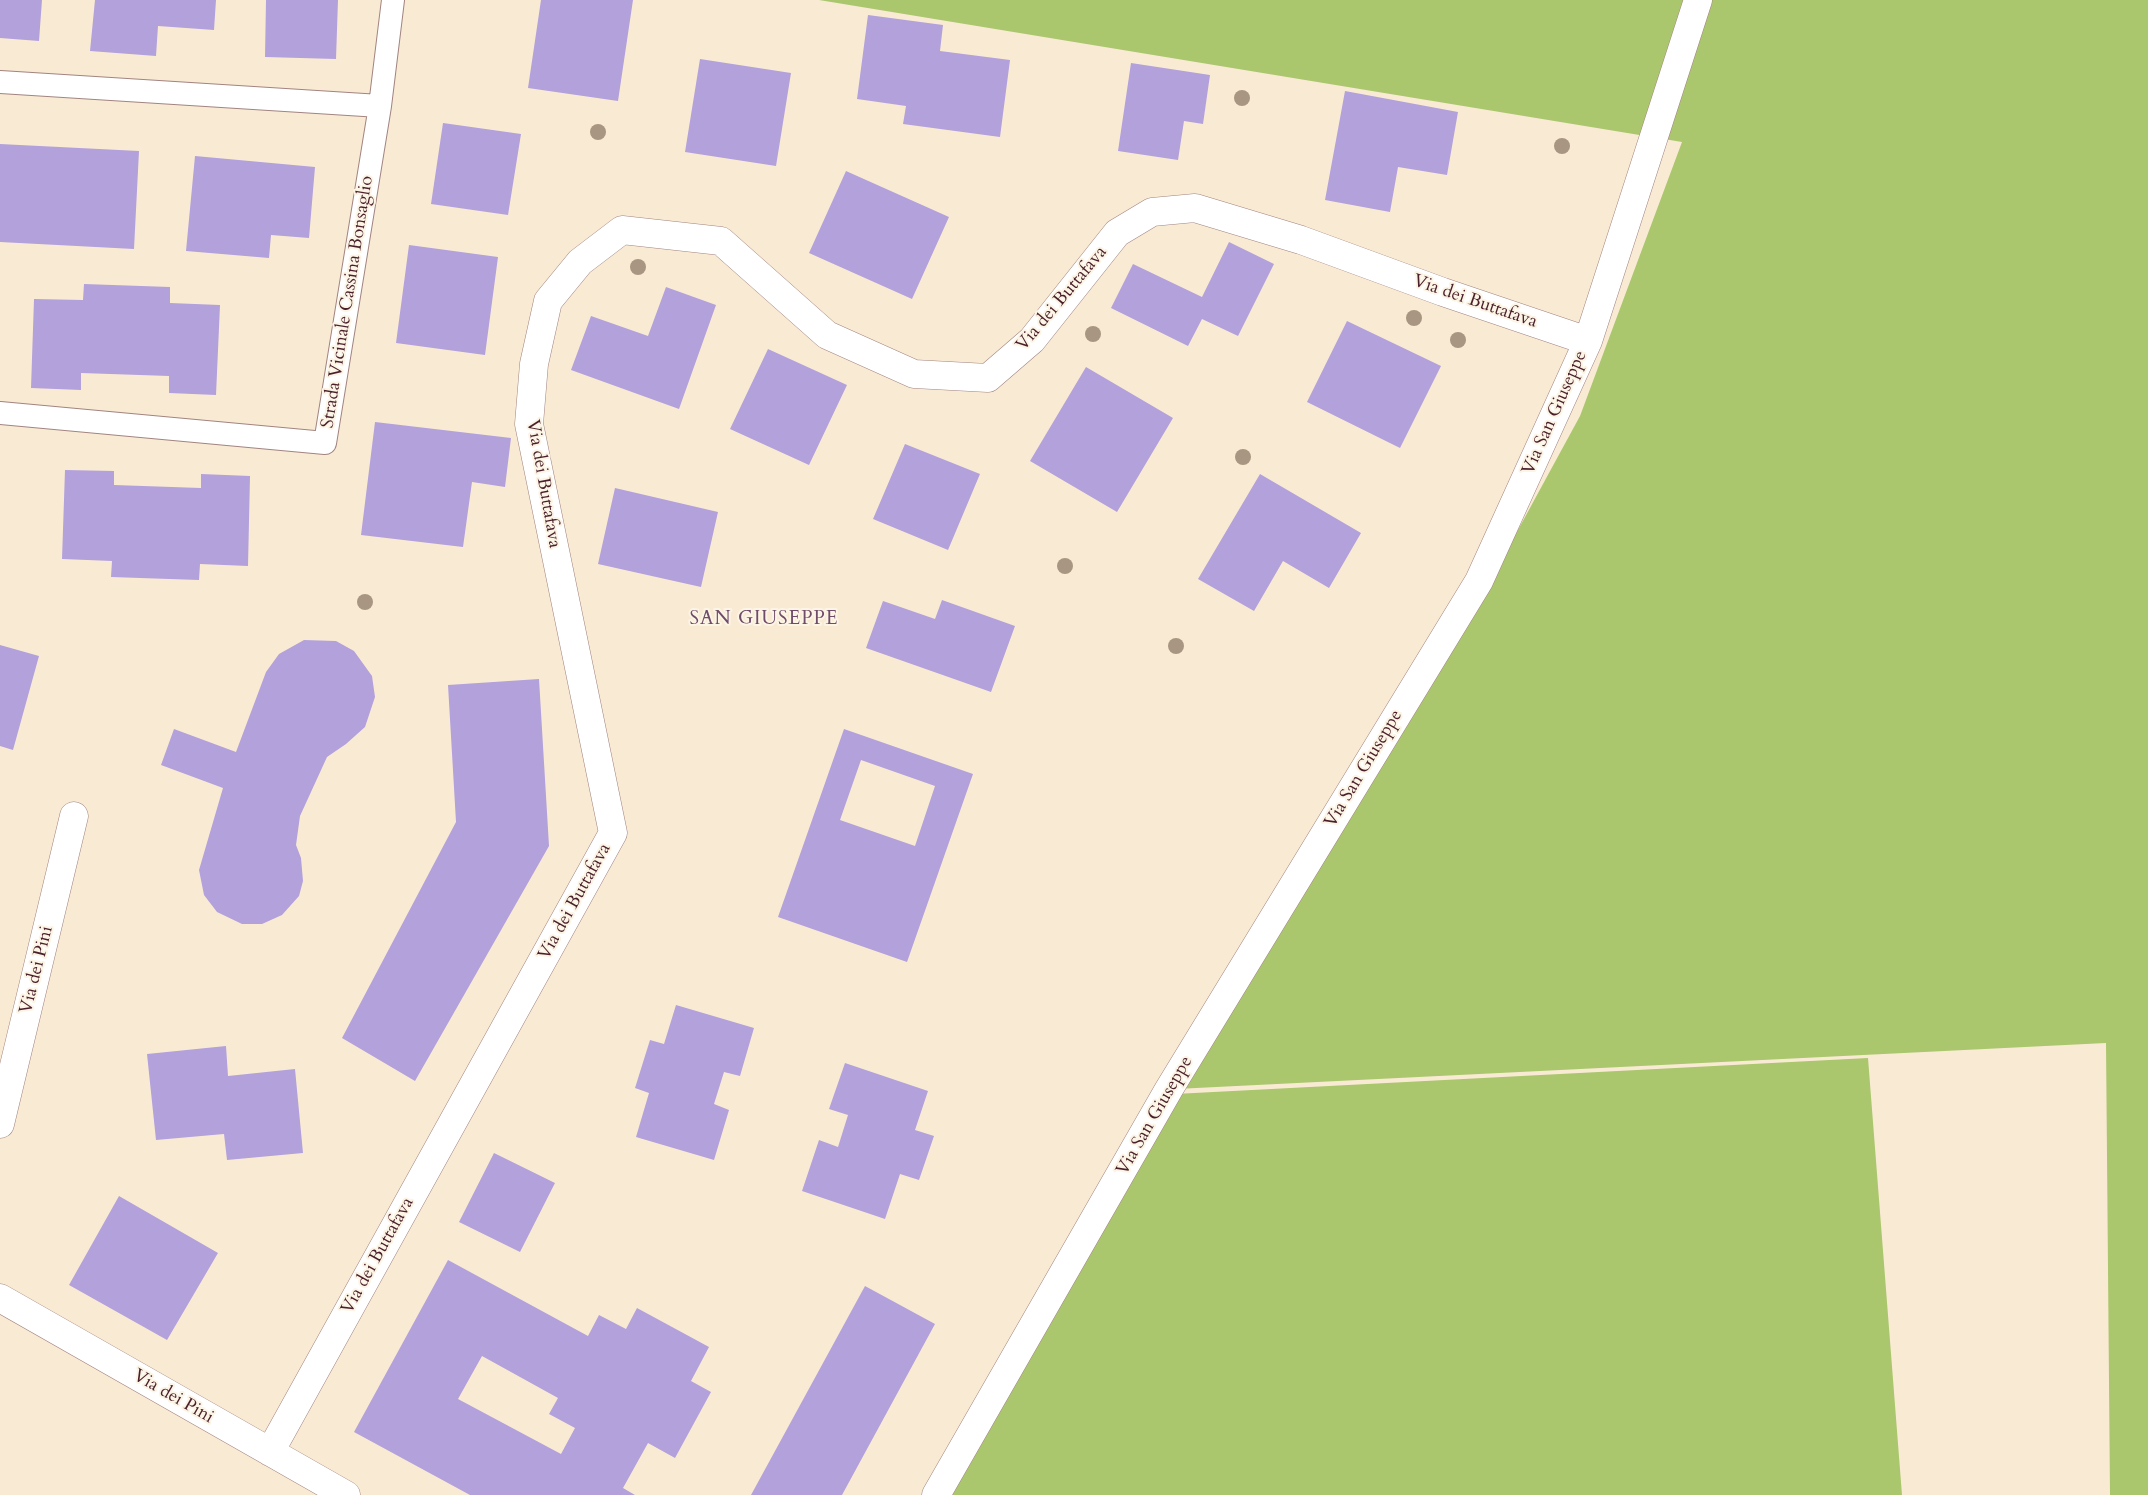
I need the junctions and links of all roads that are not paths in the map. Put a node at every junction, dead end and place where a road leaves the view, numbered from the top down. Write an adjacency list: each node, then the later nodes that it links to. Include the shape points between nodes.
1 (393, 0): 4 (lane, Strada Vicinale Cassina Bonsaglio)
2 (1698, 0): 5 (street, Via San Giuseppe)
3 (0, 82): 4 (lane)
4 (380, 106): 6 (lane, Strada Vicinale Cassina Bonsaglio, via 325,443)
5 (1588, 341): 10 (street, Via dei Buttafava, via 1301,240 1195,208 1152,212 1117,233 1032,340 988,378 914,374 826,336 721,240 622,230 580,262 548,301 534,364 529,424 612,834); 12 (street, Via San Giuseppe, via 1479,580 1169,1089)
6 (0, 413)
7 (74, 816): 8 (street, Via dei Pini)
8 (0, 1124)
9 (0, 1298): 10 (street, Via dei Pini)
10 (270, 1452): 11 (street, Via dei Pini)
11 (346, 1495)
12 (936, 1495)

